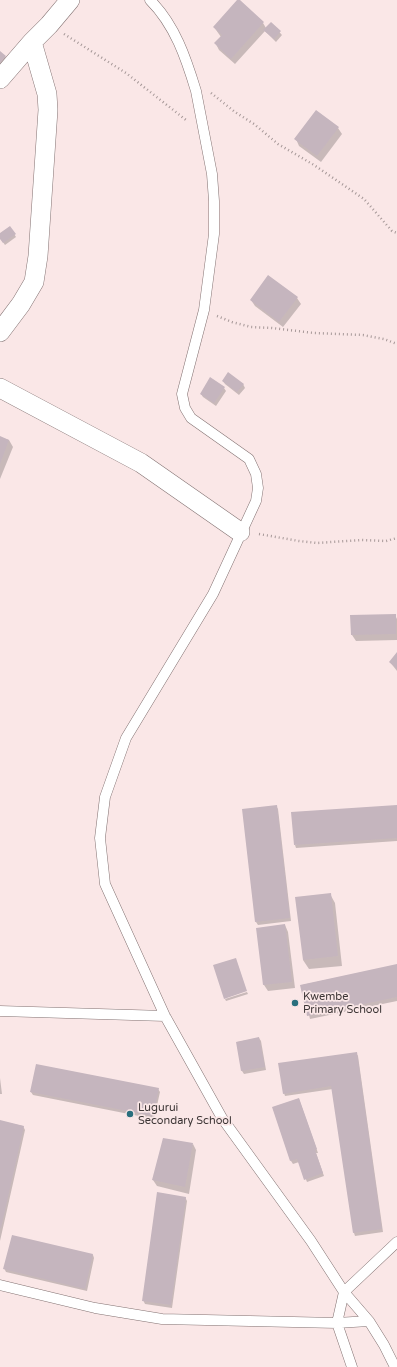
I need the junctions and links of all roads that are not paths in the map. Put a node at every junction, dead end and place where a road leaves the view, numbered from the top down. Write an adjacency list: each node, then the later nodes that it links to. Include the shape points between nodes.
1 (70, 0): 3 (street)
2 (150, 0): 7 (lane, via 161,11 182,47 196,90 212,174 214,234 204,310 182,394 185,408 191,418 249,459 256,474 256,501)
3 (32, 42): 4 (street); 5 (street, via 47,94 48,110 38,256 34,282)
4 (0, 79)
5 (0, 332)
6 (0, 388): 7 (street, via 141,463)
7 (240, 532): 9 (lane, via 213,594 126,738 105,797 100,838 105,884)
8 (0, 1011): 9 (lane)
9 (165, 1016): 12 (lane, via 222,1118 311,1241)
10 (397, 1242): 12 (lane)
11 (0, 1285): 14 (lane, via 95,1308 162,1319)
12 (344, 1292): 13 (lane); 14 (lane)
13 (369, 1321): 14 (lane); 16 (lane)
14 (337, 1323): 15 (lane)
15 (352, 1367)
16 (395, 1367)

